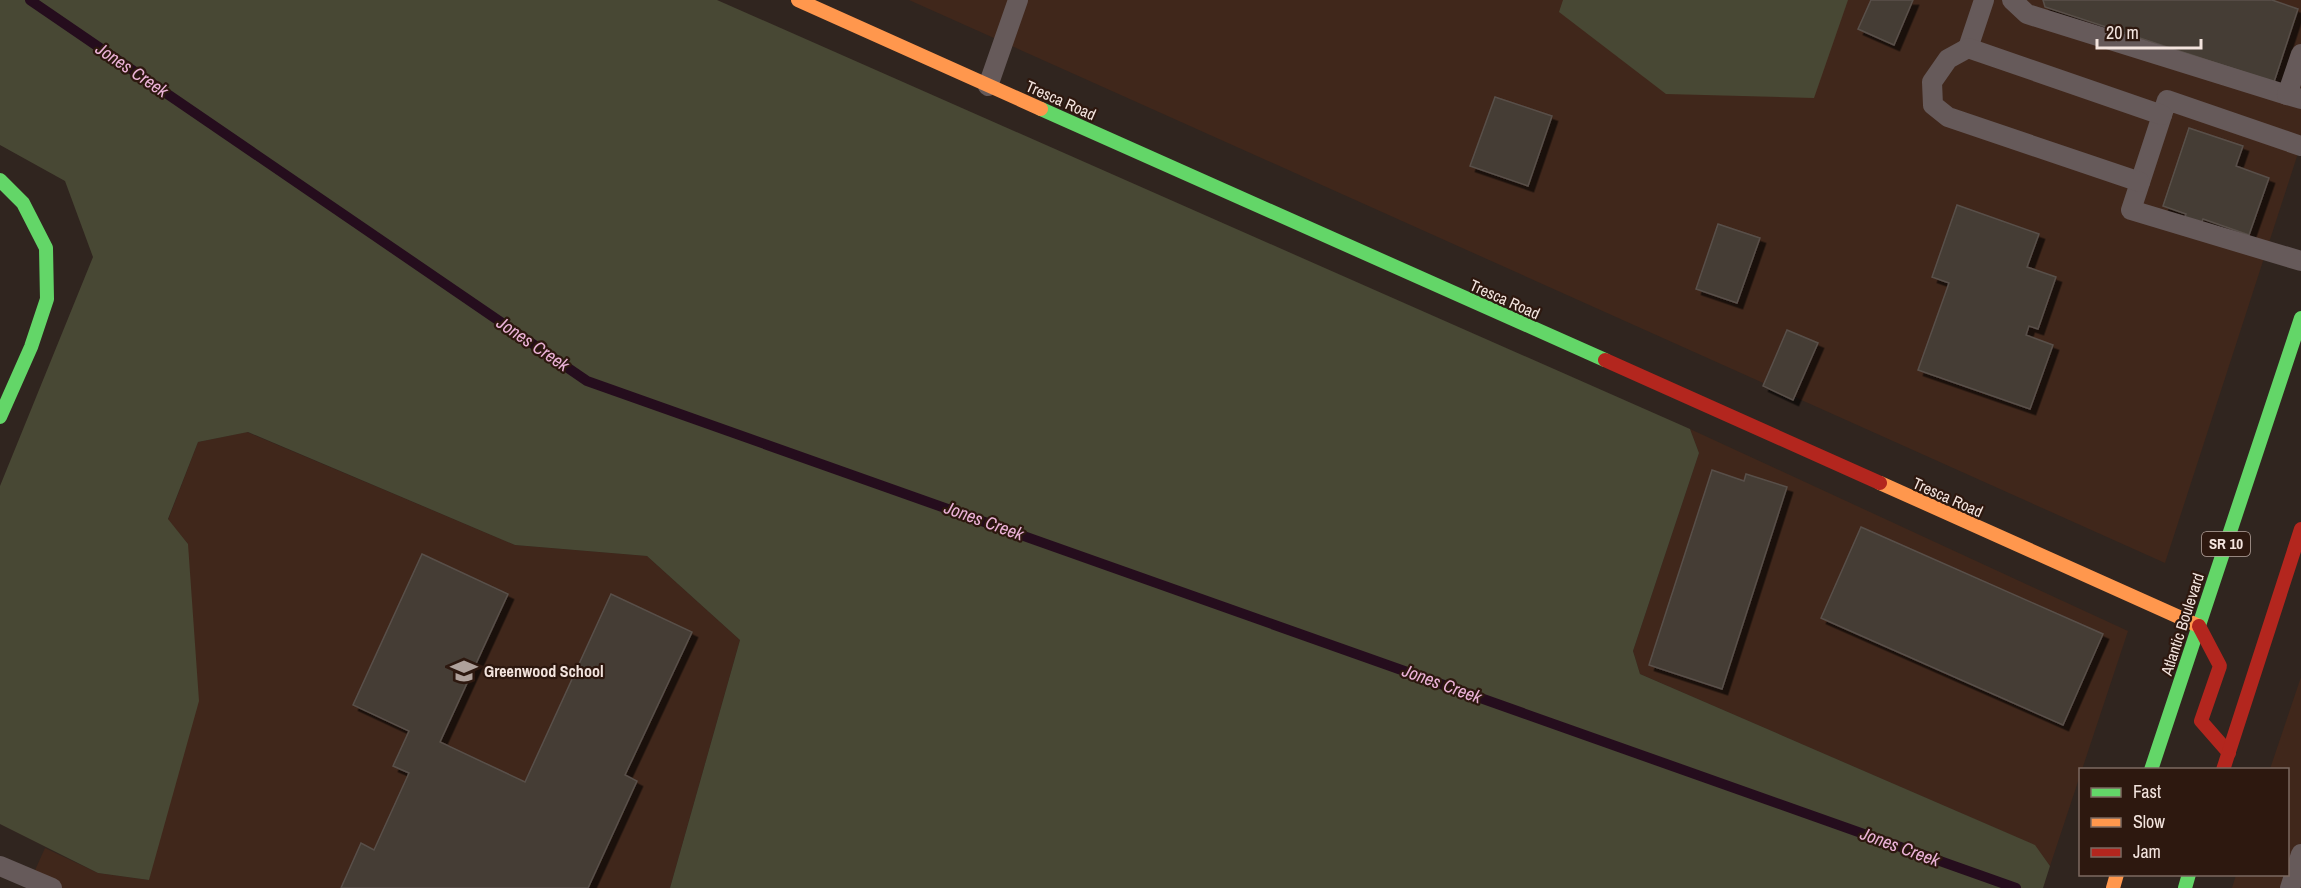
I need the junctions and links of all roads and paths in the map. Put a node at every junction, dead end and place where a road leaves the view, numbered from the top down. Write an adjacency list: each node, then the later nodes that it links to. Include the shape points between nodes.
1 (798, 0): 7 (main road, Tresca Road)
2 (1018, 0): 7 (lane)
3 (1983, 0): 5 (lane)
4 (2012, 0): 8 (lane, via 2027,14)
5 (1968, 48): 9 (lane); 12 (lane, via 1948,59 1932,81 1933,105 1948,117)
6 (2301, 54): 8 (lane)
7 (988, 86): 17 (main road, Tresca Road)
8 (2294, 97)
9 (2162, 115): 10 (lane, via 2167,100); 12 (lane)
10 (2301, 146)
11 (0, 180): 15 (main road, via 24,203 46,248 47,299)
12 (2140, 182): 13 (lane, via 2131,210)
13 (2301, 261)
14 (2301, 318): 17 (main road, Atlantic Boulevard / SR 10)
15 (0, 417)
16 (2301, 529): 18 (main road)
17 (2199, 626): 18 (main road, via 2220,666 2201,721); 19 (main road, Atlantic Boulevard / SR 10)
18 (2229, 753): 20 (main road)
19 (2152, 768)
20 (2224, 768)
21 (2301, 854): 24 (lane)
22 (0, 866): 23 (lane)
23 (52, 888)
24 (2290, 888)

